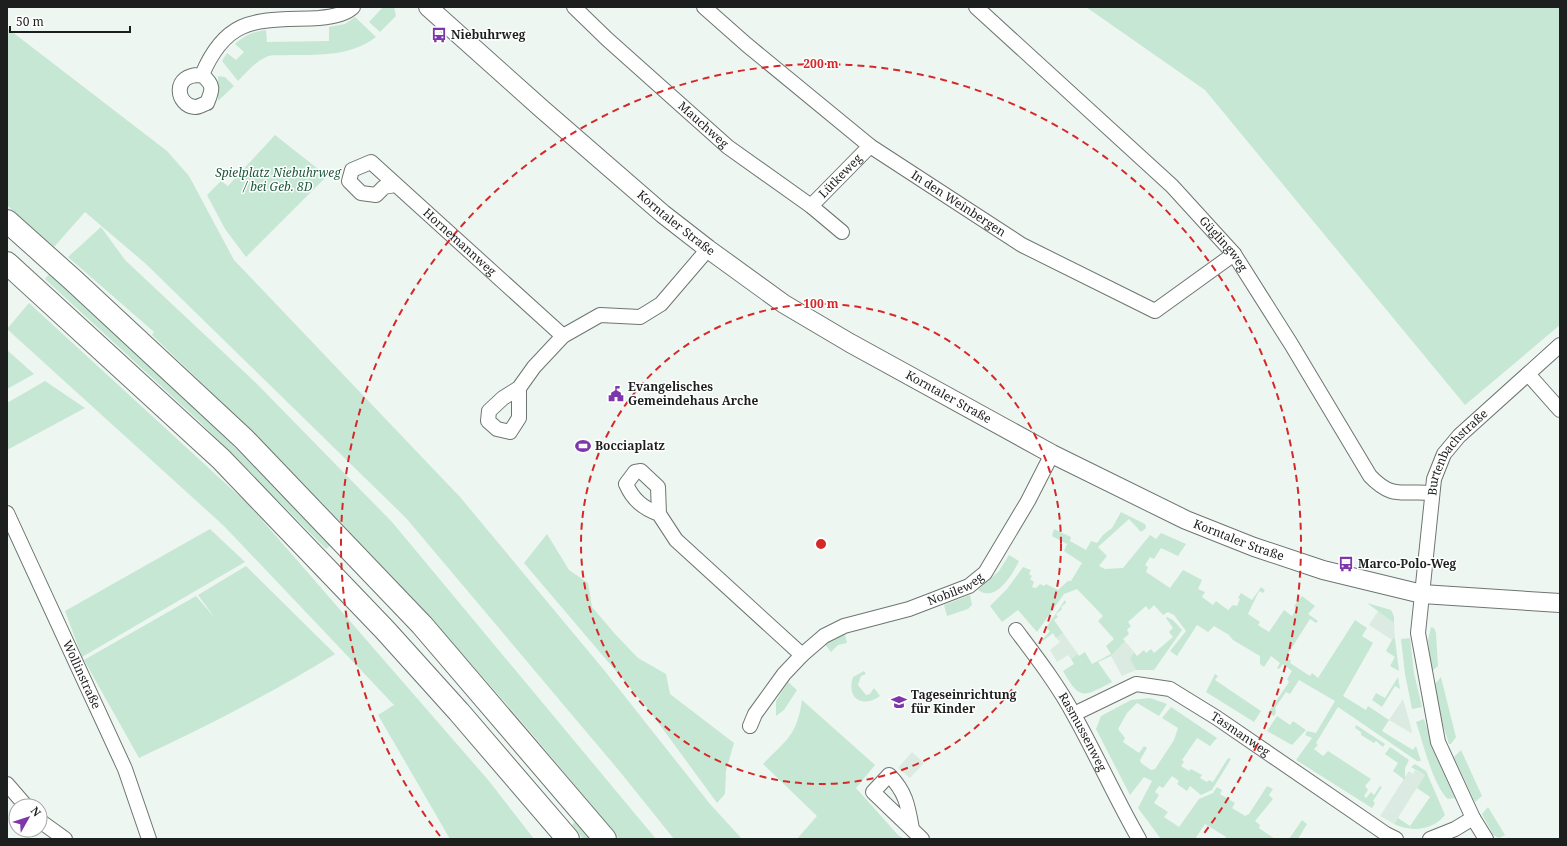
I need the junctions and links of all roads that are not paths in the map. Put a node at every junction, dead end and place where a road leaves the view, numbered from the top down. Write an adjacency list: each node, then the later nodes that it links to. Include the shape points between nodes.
1 (353, 7): 6 (street, via 330,17 254,21 230,32 208,62)
2 (428, 7): 12 (street, Korntaler Straße, via 663,214)
3 (574, 7): 9 (street, Mauchweg, via 728,147)
4 (704, 7): 7 (street, In den Weinbergen)
5 (976, 7): 13 (street, Güglingweg, via 1172,186)
6 (202, 75)
7 (870, 146): 9 (street, Lütkeweg); 13 (street, In den Weinbergen, via 1022,245 1156,311)
8 (395, 185): 8 (street, Hornemannweg, via 371,162 352,170 349,181 361,193 376,195 384,187); 15 (street, Hornemannweg)
9 (810, 206): 11 (street, Mauchweg)
10 (7, 221): 37 (highway, via 244,439 422,625)
11 (842, 232)
12 (708, 249): 15 (street, via 661,304 640,316 600,315); 20 (street, Korntaler Straße, via 784,304)
13 (1234, 254): 21 (street, Güglingweg, via 1370,476 1380,487 1392,493)
14 (7, 263): 36 (highway, via 221,459 391,636)
15 (563, 336): 18 (street)
16 (1560, 345): 17 (street, Burtenbachstraße)
17 (1528, 374): 19 (street); 21 (street, Burtenbachstraße, via 1459,436 1444,454 1434,479)
18 (518, 388)
19 (1560, 410)
20 (1052, 454): 24 (street, Korntaler Straße, via 1186,520 1254,547 1323,570); 27 (street, Nobileweg, via 1009,535 984,573 969,586 909,610 844,626 824,636)
21 (1432, 494): 24 (street, Burtenbachstraße)
22 (7, 513): 35 (street, Wollinstraße, via 125,769)
23 (659, 514): 23 (street, via 658,487 641,471 635,472 626,484 631,496 646,509); 27 (street, via 676,540)
24 (1422, 594): 25 (street, Korntaler Straße); 32 (street, via 1418,633 1438,742)
25 (1560, 603)
26 (1016, 630): 28 (street, Rasmussenweg)
27 (802, 655): 29 (street, Nobileweg, via 754,714)
28 (1074, 714): 38 (street, Rasmussenweg, via 1122,810); 39 (street, Tasmanweg, via 1136,684 1170,689)
29 (750, 726)
30 (7, 784): 31 (street)
31 (19, 798)
32 (1473, 818): 40 (street); 41 (street)
33 (48, 827): 34 (street)
34 (65, 839)
35 (149, 839)
36 (568, 839)
37 (605, 839)
38 (1140, 839)
39 (1396, 839)
40 (1430, 839)
41 (1486, 839)

